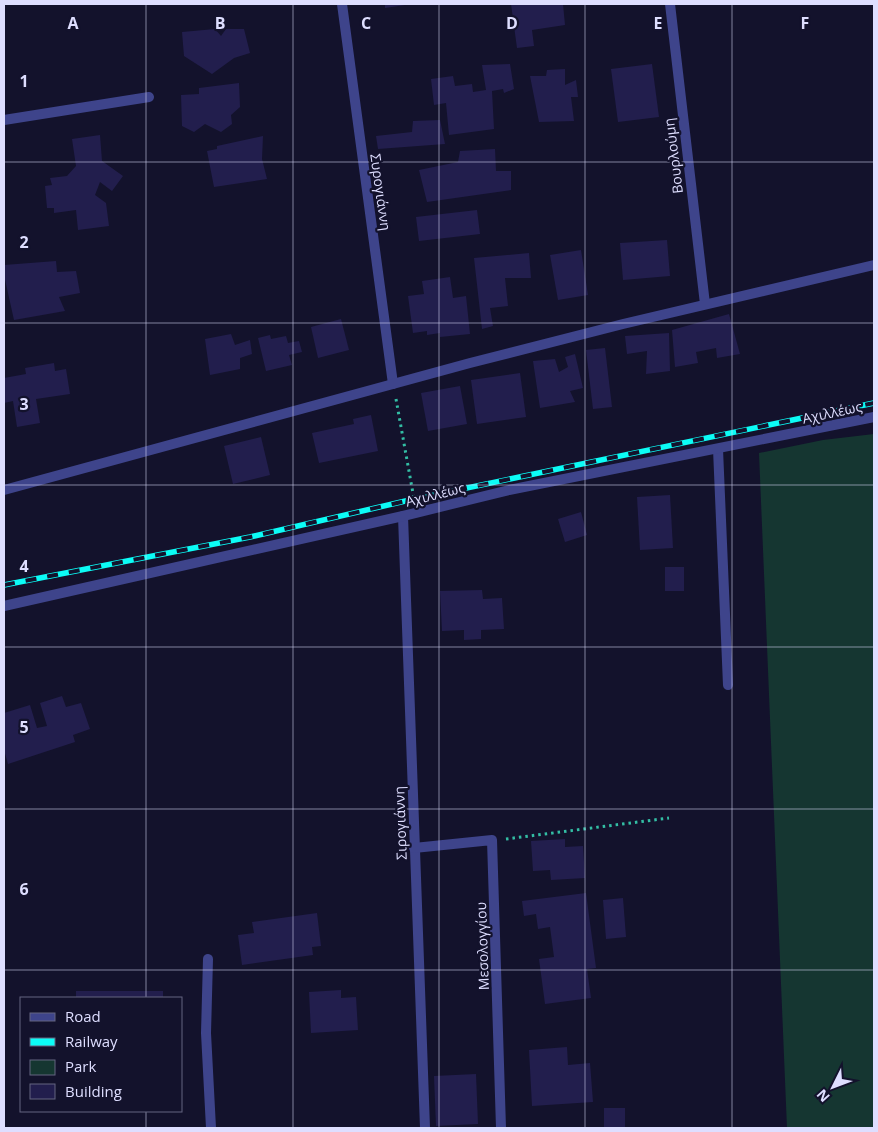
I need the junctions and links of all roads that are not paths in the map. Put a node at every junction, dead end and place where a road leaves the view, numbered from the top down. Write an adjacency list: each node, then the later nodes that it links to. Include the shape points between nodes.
1 (342, 4): 7 (street, Συρογιάννη)
2 (670, 4): 6 (street, Βουρλούμη)
3 (149, 97): 4 (street)
4 (4, 120)
5 (874, 265): 6 (street)
6 (705, 304): 7 (street)
7 (393, 384): 10 (street)
8 (874, 417): 9 (street, Αχιλλέως)
9 (718, 449): 11 (street, Αχιλλέως, via 509,490); 13 (street)
10 (4, 490)
11 (403, 516): 12 (street, Αχιλλέως); 14 (street, Σιρογιάννη)
12 (4, 606)
13 (728, 685)
14 (414, 848): 17 (street, Σιρογιάννη); 18 (street, Μεσολογγίου, via 492,840)
15 (208, 959): 16 (street, via 206,1033)
16 (210, 1128)
17 (425, 1128)
18 (501, 1128)

